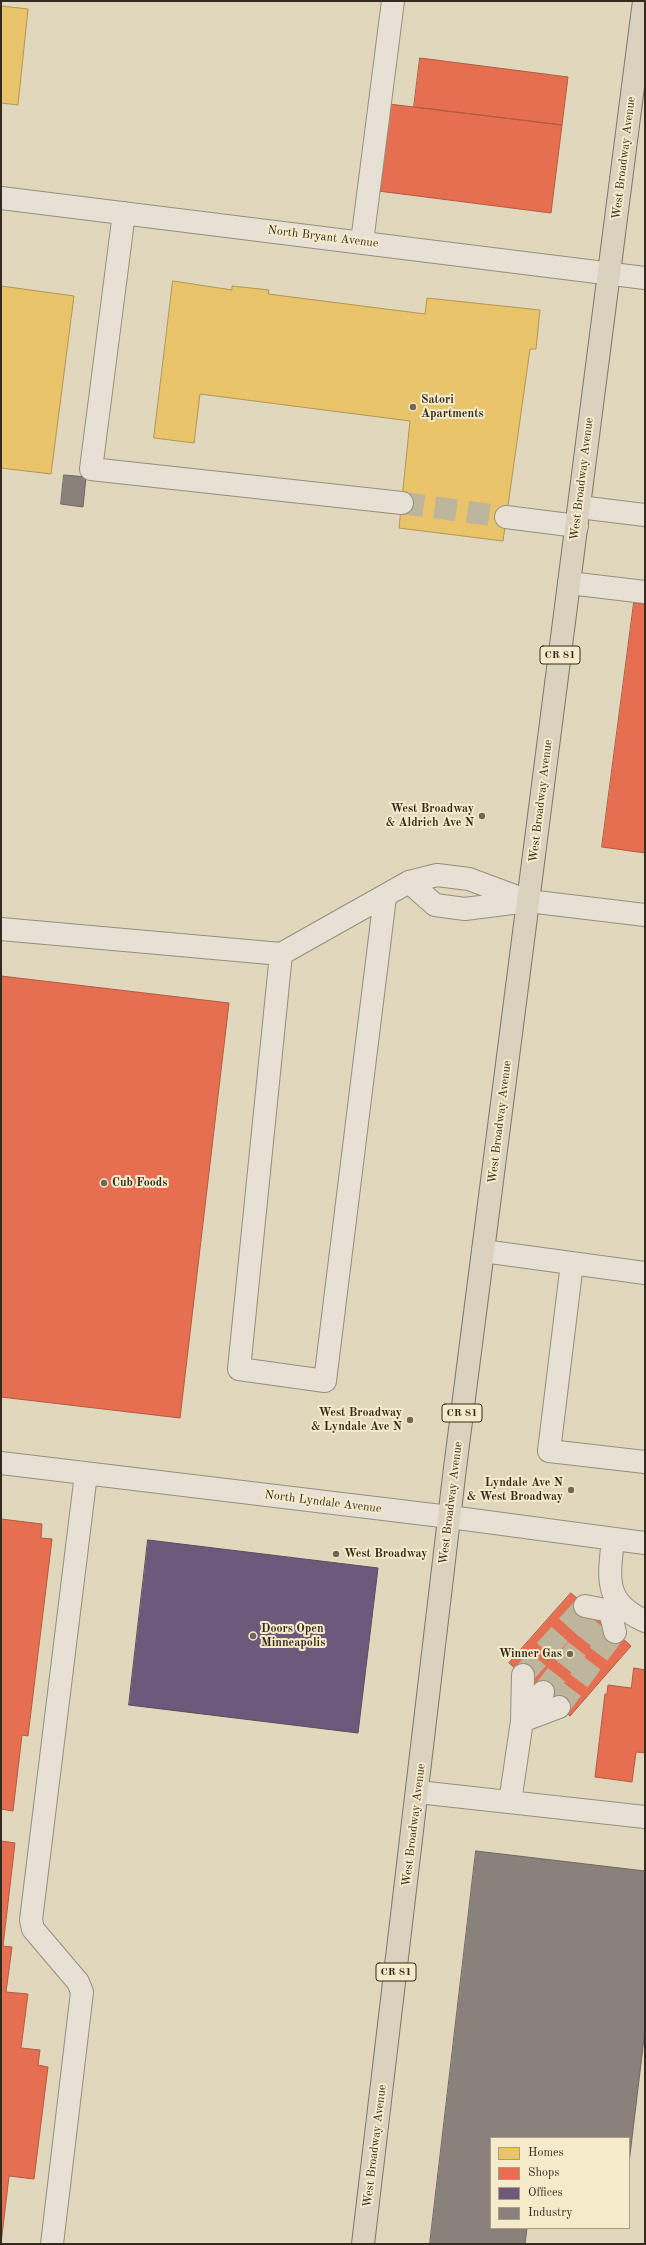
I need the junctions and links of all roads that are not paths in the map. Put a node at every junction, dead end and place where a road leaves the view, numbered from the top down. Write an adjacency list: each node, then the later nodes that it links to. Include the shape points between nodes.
1 (393, 1): 5 (street)
2 (644, 1): 6 (main road, West Broadway Avenue / CR 81)
3 (1, 198): 4 (street, North Bryant Avenue)
4 (124, 213): 5 (street, North Bryant Avenue); 8 (street, via 91,469)
5 (362, 242): 6 (street, North Bryant Avenue)
6 (609, 274): 7 (street, North Bryant Avenue); 9 (main road, West Broadway Avenue / CR 81)
7 (645, 278)
8 (402, 503)
9 (578, 516): 10 (street); 11 (street); 12 (main road, West Broadway Avenue / CR 81)
10 (645, 516)
11 (506, 517)
12 (569, 583): 13 (street); 16 (main road, West Broadway Avenue / CR 81)
13 (645, 592)
14 (409, 882): 15 (street); 16 (street, via 437,875 469,879); 16 (street, via 435,905 465,909)
15 (385, 897): 19 (street); 19 (street, via 325,1381 238,1369)
16 (528, 901): 17 (street); 20 (main road, West Broadway Avenue / CR 81)
17 (645, 915)
18 (1, 929): 19 (street)
19 (281, 954)
20 (483, 1251): 21 (street); 26 (main road, West Broadway Avenue / CR 81)
21 (572, 1263): 22 (street); 23 (street, via 550,1451)
22 (645, 1272)
23 (645, 1462)
24 (1, 1463): 25 (street, North Lyndale Avenue)
25 (86, 1474): 26 (street, North Lyndale Avenue); 37 (street, via 31,1920 34,1929 78,1982 82,1992)
26 (450, 1517): 27 (street, North Lyndale Avenue); 34 (main road, West Broadway Avenue / CR 81)
27 (613, 1539): 28 (street, North Lyndale Avenue); 29 (street, via 606,1613 634,1616)
28 (645, 1543)
29 (645, 1621)
30 (523, 1675): 33 (street)
31 (543, 1692): 33 (street)
32 (559, 1707): 33 (street)
33 (522, 1721): 35 (street)
34 (418, 1792): 35 (street); 38 (main road, West Broadway Avenue / CR 81)
35 (510, 1802): 36 (street)
36 (645, 1817)
37 (52, 2244)
38 (363, 2244)

